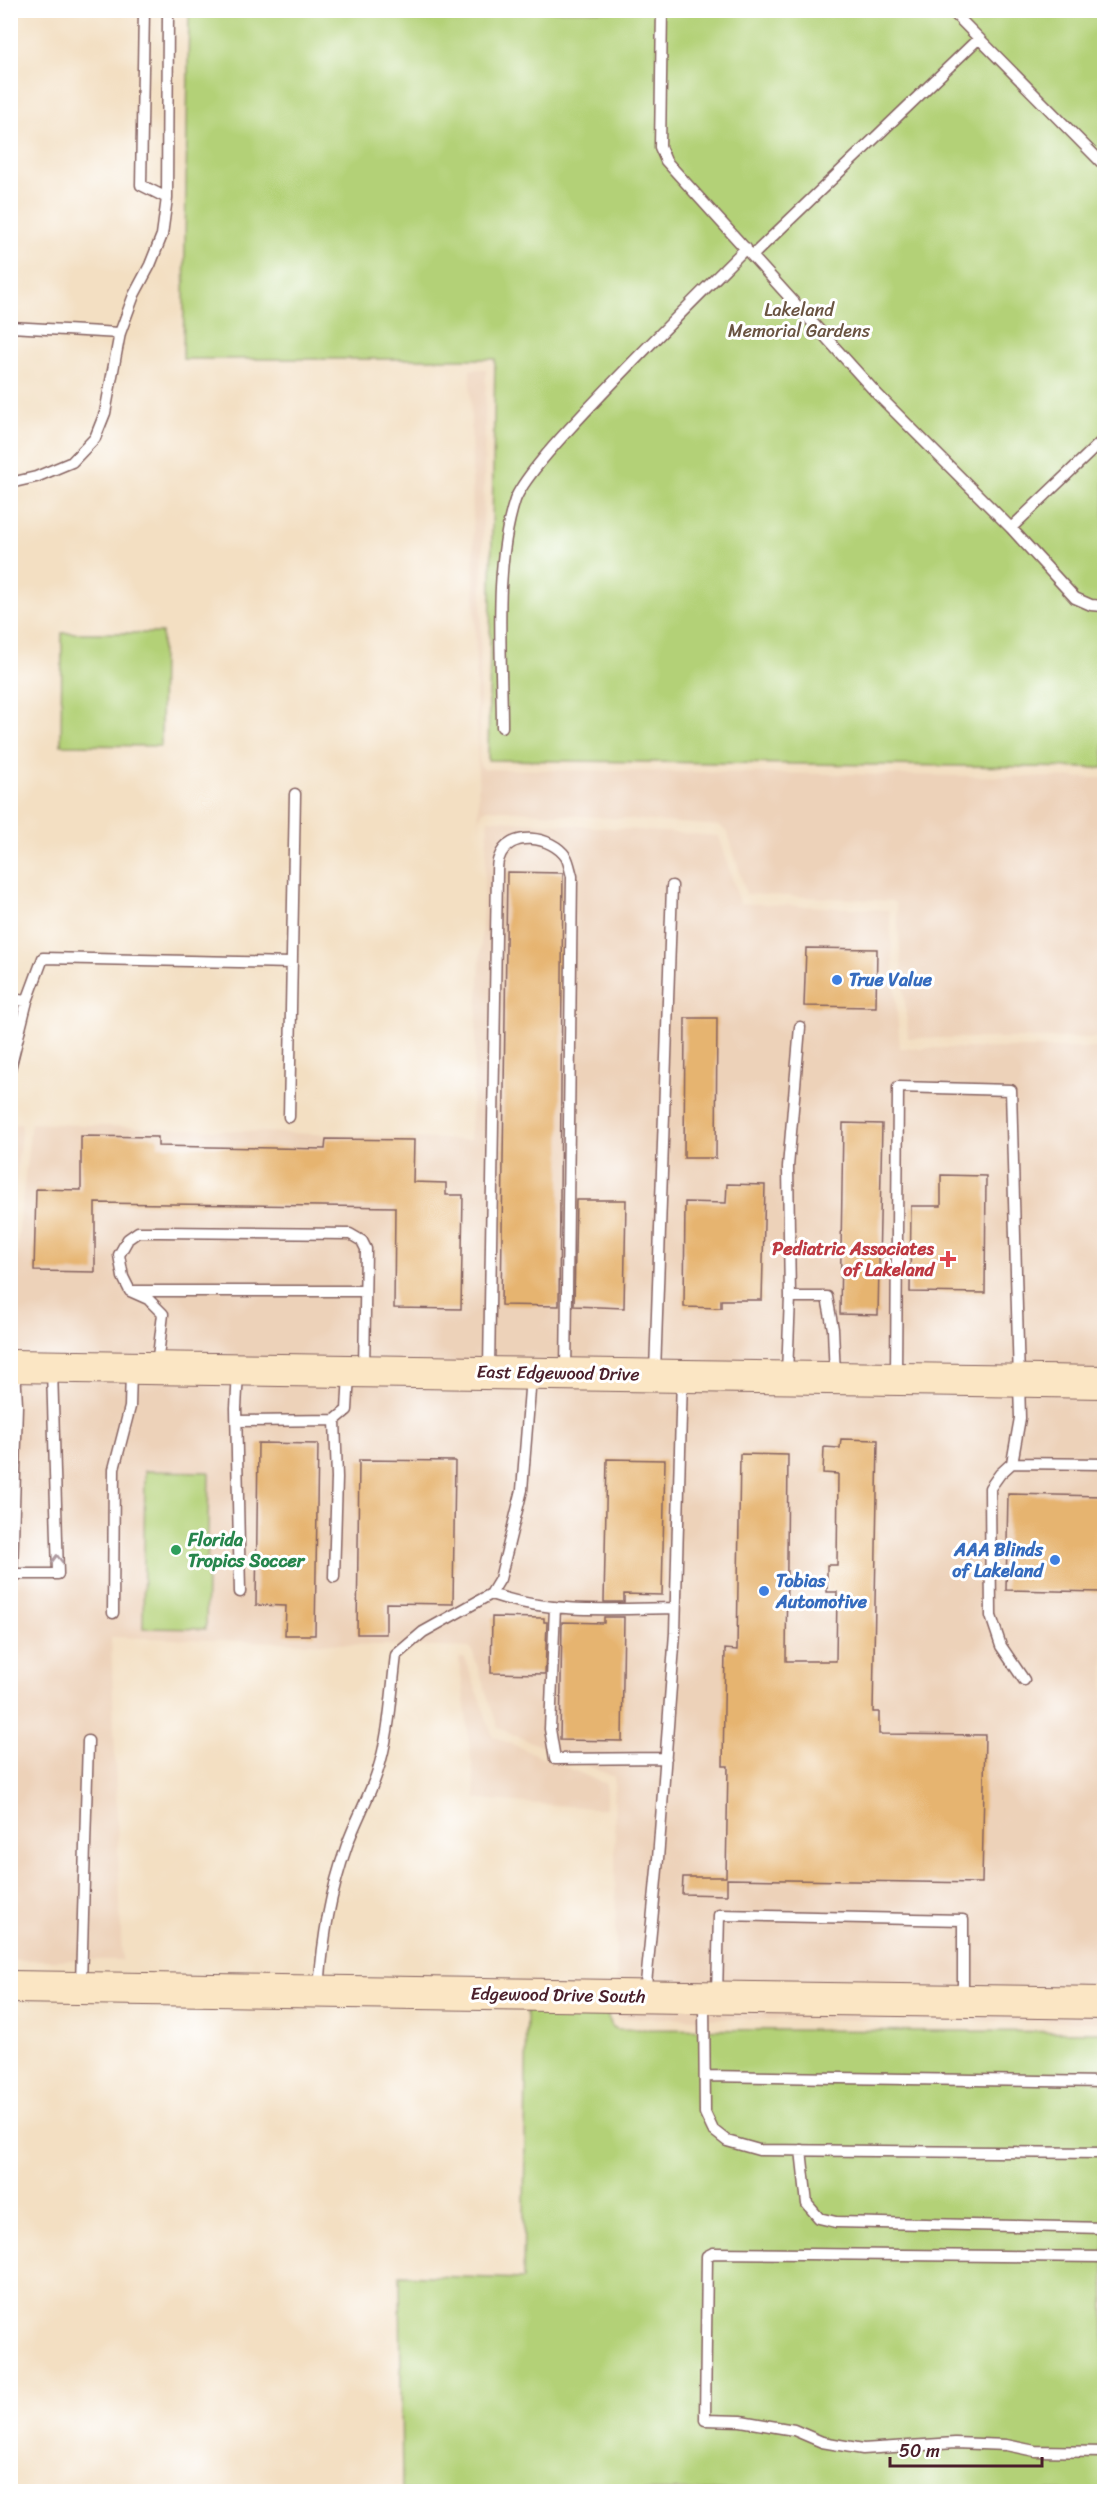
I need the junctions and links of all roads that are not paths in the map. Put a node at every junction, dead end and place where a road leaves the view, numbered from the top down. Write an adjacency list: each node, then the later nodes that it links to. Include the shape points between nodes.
1 (144, 10): 7 (lane, via 141,186)
2 (168, 10): 7 (lane)
3 (662, 10): 8 (lane, via 660,147 675,174)
4 (951, 10): 5 (lane)
5 (978, 39): 6 (lane); 8 (lane)
6 (1104, 162)
7 (167, 198): 10 (lane, via 162,235)
8 (749, 251): 13 (lane, via 879,395); 15 (lane, via 610,384 549,451 516,496 502,572)
9 (10, 327): 10 (lane)
10 (120, 333): 12 (lane, via 105,413 95,438 72,462)
11 (1104, 439): 13 (lane)
12 (10, 483)
13 (1011, 528): 14 (lane, via 1075,598)
14 (1104, 606)
15 (502, 727)
16 (295, 794): 18 (lane)
17 (672, 886): 35 (lane)
18 (292, 963): 20 (lane, via 43,958); 23 (lane)
19 (10, 999): 20 (lane)
20 (27, 1001): 22 (lane)
21 (800, 1027): 26 (lane, via 788,1167)
22 (10, 1068)
23 (289, 1116)
24 (130, 1291): 25 (lane); 25 (lane, via 119,1255 128,1239 138,1232 350,1234 362,1241 366,1249); 29 (lane, via 148,1299 163,1314)
25 (364, 1291): 31 (lane)
26 (790, 1297): 36 (lane); 37 (lane, via 827,1298)
27 (13, 1366): 28 (street, East Edgewood Drive); 28 (lane, one-way to 28, via 17,1405 12,1574 58,1574)
28 (52, 1366): 29 (street, East Edgewood Drive)
29 (144, 1368): 30 (street, East Edgewood Drive); 50 (lane, via 114,1469)
30 (238, 1369): 31 (street, East Edgewood Drive); 42 (lane)
31 (357, 1371): 32 (street, East Edgewood Drive); 41 (lane, via 347,1410)
32 (489, 1372): 33 (street, East Edgewood Drive); 34 (lane, via 497,873 505,848 515,841 534,838 554,845 567,858 572,876)
33 (531, 1373): 34 (street, East Edgewood Drive); 47 (lane, via 522,1490 500,1579)
34 (566, 1374): 35 (street, East Edgewood Drive)
35 (669, 1375): 36 (street, East Edgewood Drive); 49 (lane)
36 (787, 1377): 37 (street, East Edgewood Drive)
37 (835, 1378): 38 (street, East Edgewood Drive)
38 (896, 1379): 39 (street, East Edgewood Drive); 39 (lane, via 898,1087 1011,1090)
39 (1020, 1381): 40 (street, East Edgewood Drive); 43 (lane, via 1020,1418)
40 (1104, 1382)
41 (336, 1420): 42 (lane); 45 (lane)
42 (237, 1421): 46 (lane)
43 (1012, 1463): 44 (lane); 51 (lane, via 990,1488 990,1606 1001,1646)
44 (1104, 1464)
45 (334, 1577)
46 (240, 1592)
47 (491, 1594): 48 (lane, via 519,1604); 56 (lane, via 423,1632 396,1655 391,1718 378,1772 347,1844 336,1881 324,1930)
48 (555, 1607): 49 (lane); 53 (lane, via 550,1728 555,1759)
49 (675, 1608): 53 (lane)
50 (113, 1613)
51 (1024, 1680)
52 (88, 1741): 55 (lane)
53 (666, 1758): 57 (lane)
54 (10, 1987): 55 (street, Edgewood Drive South)
55 (81, 1988): 56 (street, Edgewood Drive South)
56 (318, 1991): 57 (street, Edgewood Drive South)
57 (645, 1996): 58 (street, Edgewood Drive South)
58 (710, 1998): 59 (street, Edgewood Drive South); 59 (lane, via 719,1915 963,1920); 61 (lane)
59 (963, 2002): 60 (street, Edgewood Drive South)
60 (1104, 2003)
61 (705, 2076): 62 (lane); 63 (lane, via 705,2113 713,2130 727,2141 759,2150)
62 (1104, 2082)
63 (801, 2150): 64 (lane); 65 (lane, via 807,2204 819,2218 836,2222)
64 (1104, 2153)
65 (1104, 2228)
66 (1104, 2258): 67 (lane, via 713,2253 707,2256 705,2420 741,2421 794,2430 822,2442 862,2449 966,2443 1035,2451)
67 (1104, 2452)

